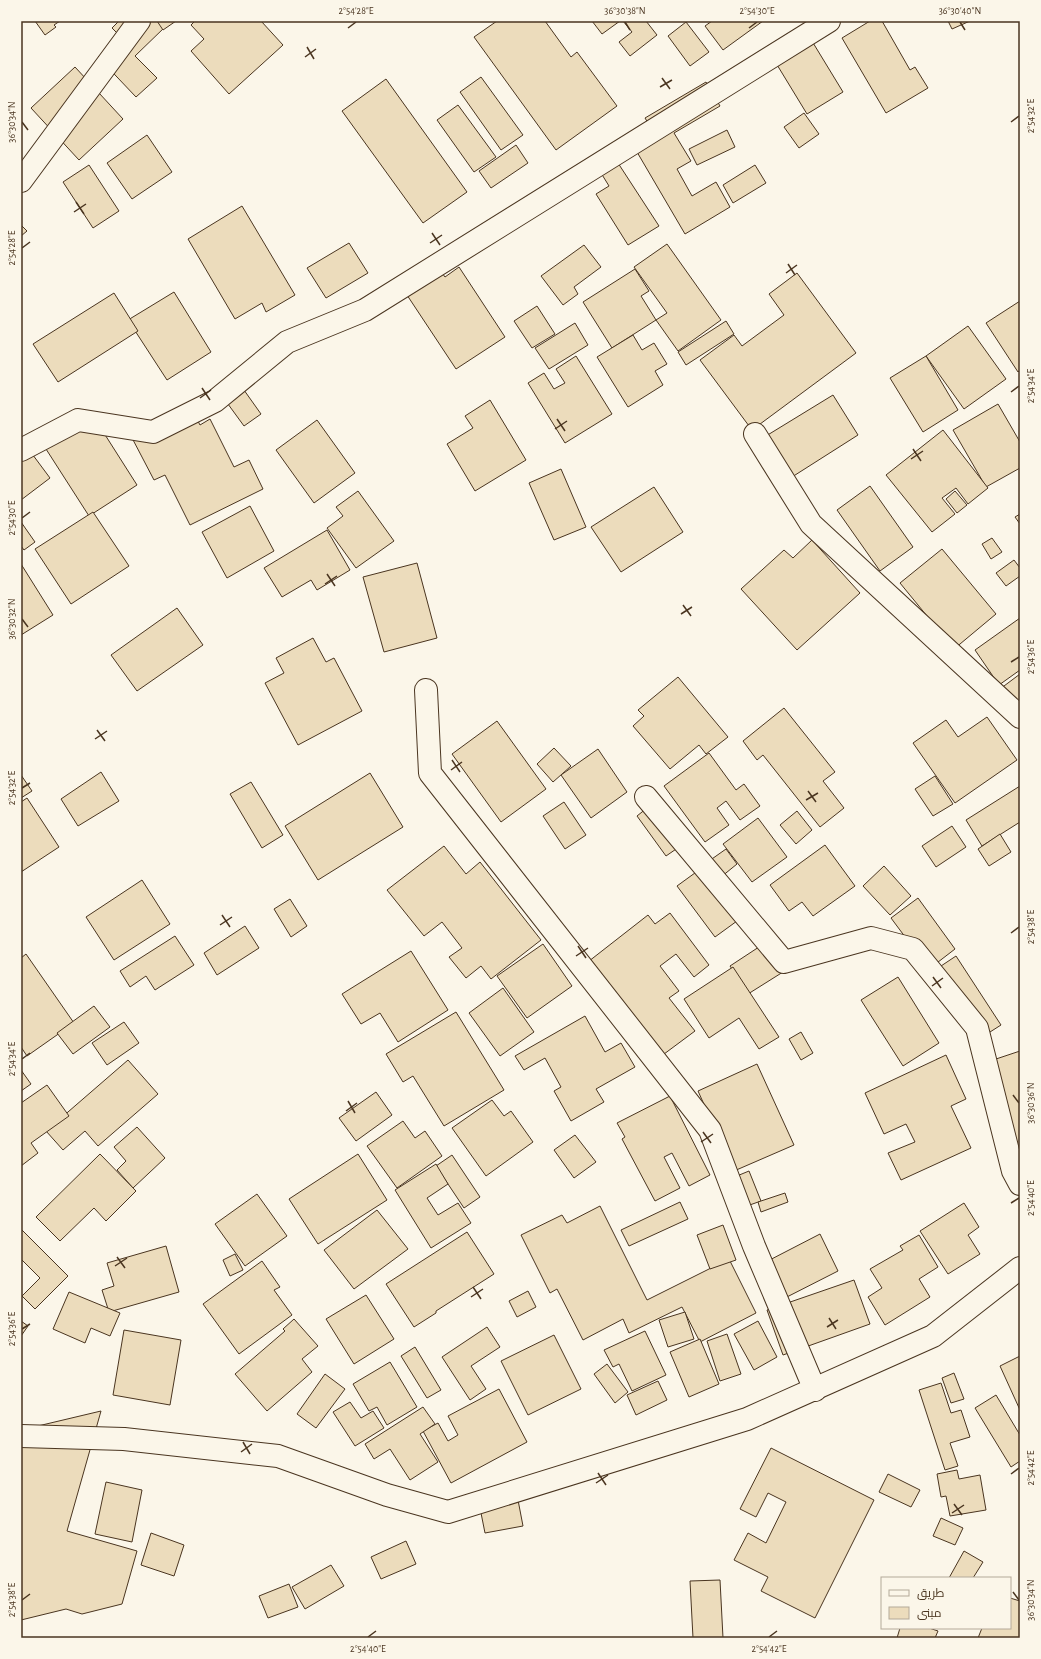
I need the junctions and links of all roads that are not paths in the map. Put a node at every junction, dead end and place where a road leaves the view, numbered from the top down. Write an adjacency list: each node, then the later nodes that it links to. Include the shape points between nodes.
1 (139, 21): 3 (street)
2 (829, 21): 5 (street, via 365,310 287,342 215,401 153,432 78,420)
3 (21, 181)
4 (755, 434): 7 (street, via 810,524)
5 (21, 450)
6 (426, 690): 11 (street, via 430,773 710,1130 754,1246)
7 (1020, 717)
8 (646, 797): 9 (street, via 784,962 871,938 912,949 977,1028 1013,1171)
9 (1020, 1184)
10 (1020, 1268): 11 (street, via 933,1336)
11 (815, 1390): 12 (street, via 747,1419 448,1512 387,1495 278,1456 124,1439)
12 (21, 1436)

